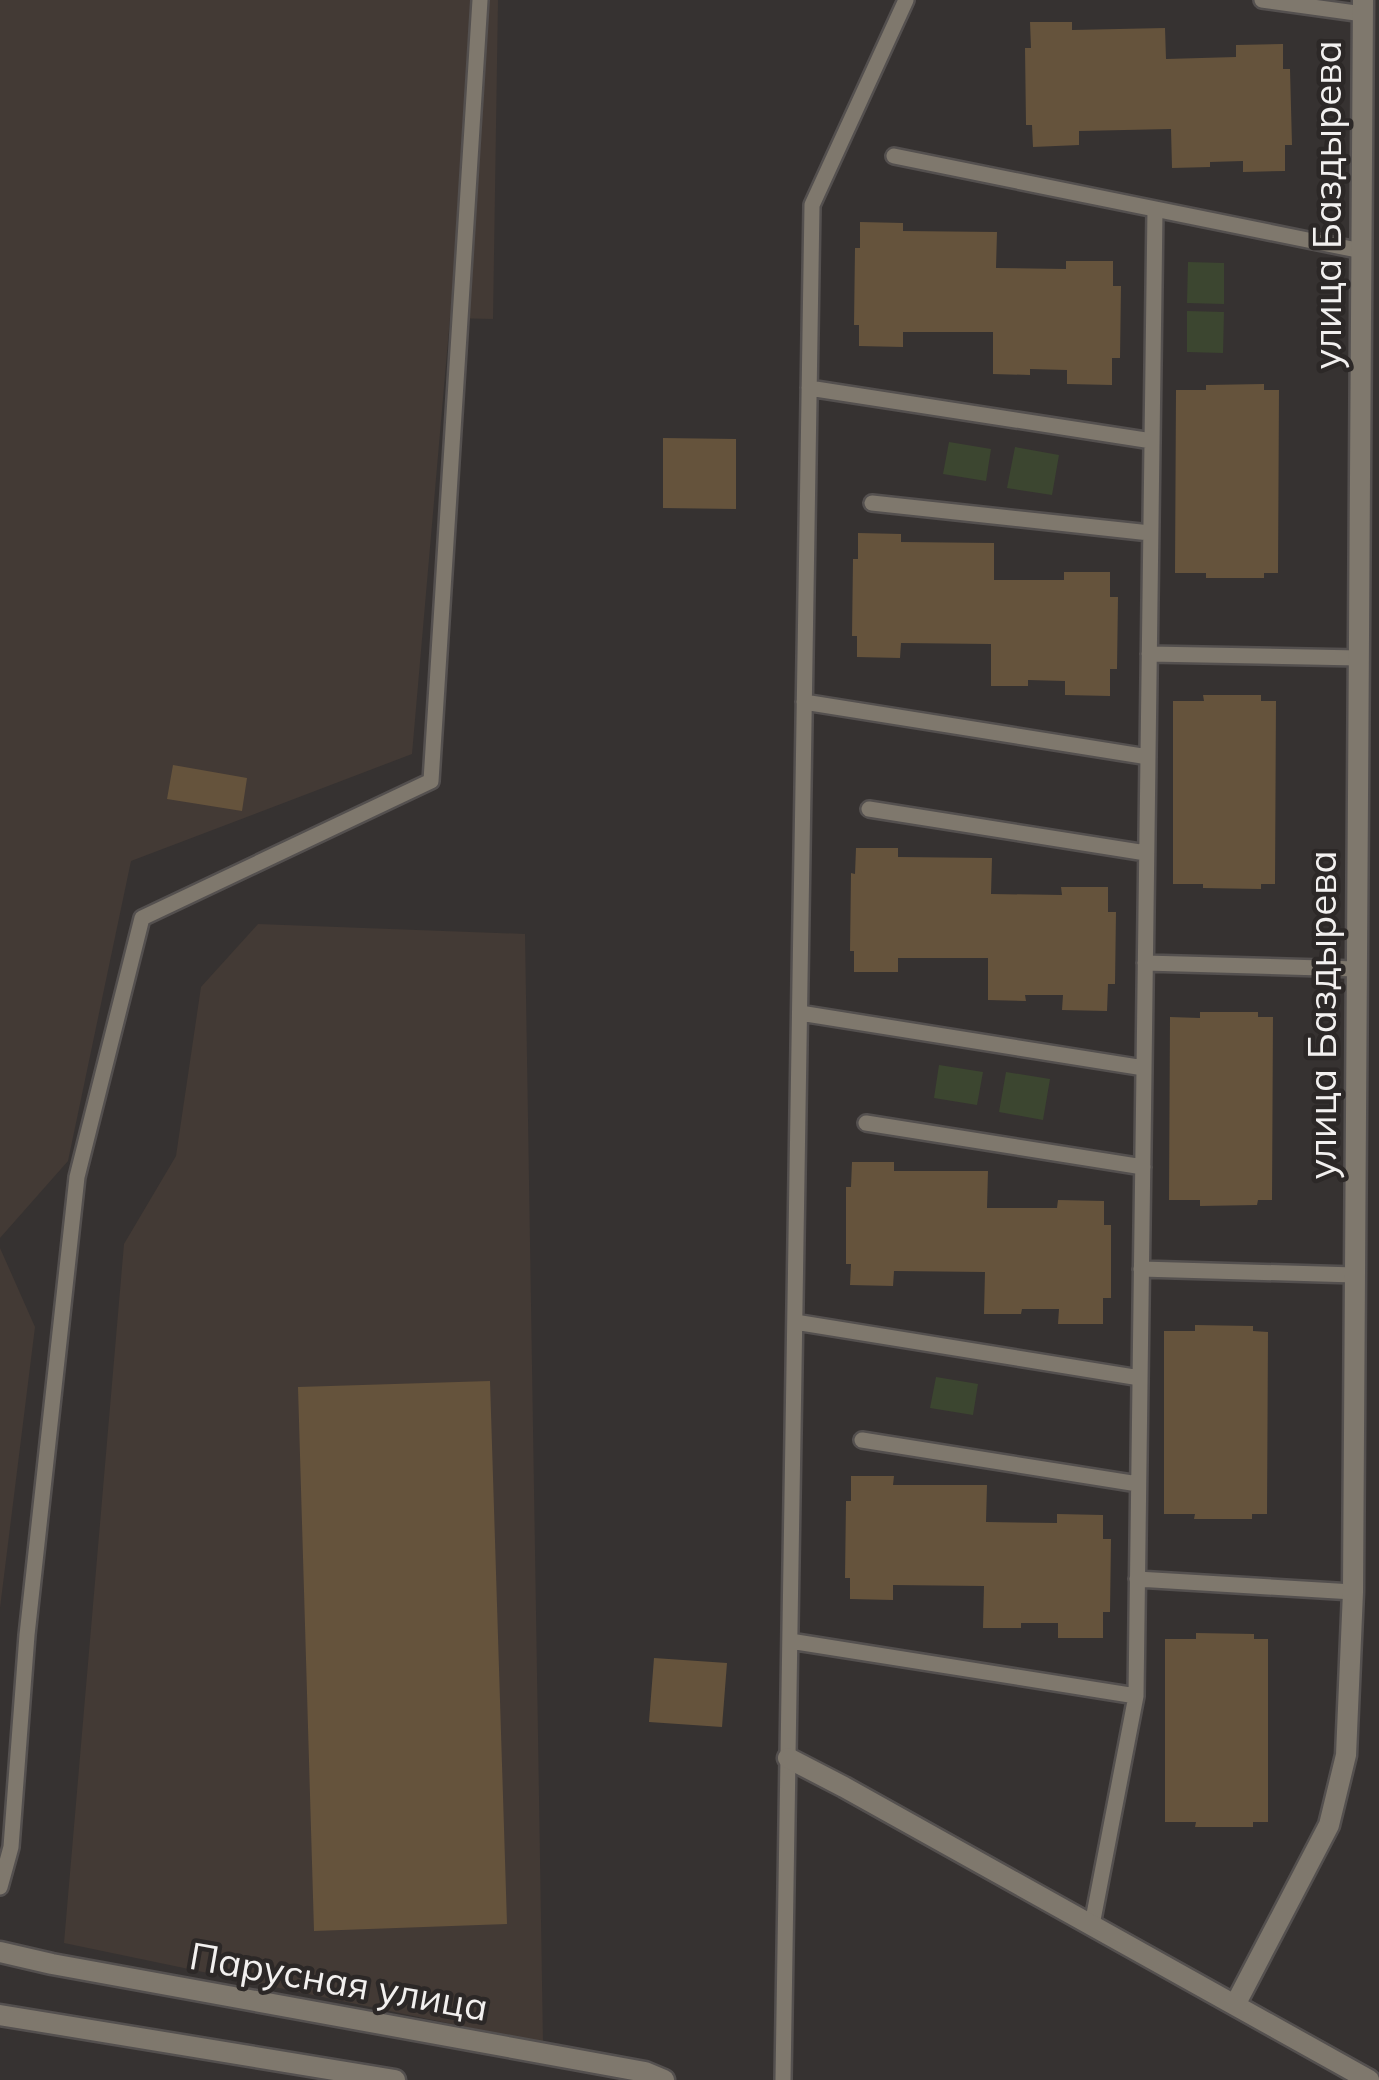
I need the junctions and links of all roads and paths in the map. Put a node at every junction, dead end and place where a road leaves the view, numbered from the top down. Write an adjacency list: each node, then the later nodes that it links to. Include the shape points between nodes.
1 (480, 0): 35 (lane, via 432,781 142,918 77,1177 11,1846)
2 (906, 0): 8 (lane, via 812,205)
3 (1262, 0): 4 (lane)
4 (1363, 7): 7 (street, улица Баздырева)
5 (894, 156): 6 (lane)
6 (1155, 209): 7 (lane); 9 (lane)
7 (1362, 251): 13 (street, улица Баздырева)
8 (809, 388): 9 (lane); 14 (lane)
9 (1152, 441): 11 (lane)
10 (872, 503): 11 (lane)
11 (1150, 534): 12 (lane)
12 (1149, 654): 13 (lane); 15 (lane)
13 (1359, 658): 19 (street, улица Баздырева)
14 (804, 702): 15 (lane); 20 (lane)
15 (1148, 757): 17 (lane)
16 (870, 809): 17 (lane)
17 (1146, 853): 18 (lane)
18 (1145, 962): 19 (lane); 21 (lane)
19 (1357, 969): 25 (street, улица Баздырева)
20 (800, 1013): 21 (lane); 26 (lane)
21 (1144, 1068): 23 (lane)
22 (866, 1123): 23 (lane)
23 (1142, 1167): 24 (lane)
24 (1141, 1269): 25 (lane); 27 (lane)
25 (1355, 1274): 31 (street, улица Баздырева)
26 (795, 1322): 27 (lane); 32 (lane)
27 (1140, 1378): 29 (lane)
28 (862, 1440): 29 (lane)
29 (1138, 1484): 30 (lane)
30 (1137, 1579): 31 (lane); 33 (lane)
31 (1353, 1592): 38 (street, улица Баздырева, via 1346,1755 1329,1824)
32 (790, 1641): 33 (lane); 34 (lane)
33 (1136, 1696): 36 (lane)
34 (788, 1758): 36 (street); 42 (lane)
35 (0, 1887)
36 (1092, 1926): 38 (street)
37 (0, 1952): 41 (street, Парусная улица)
38 (1235, 2005): 43 (street)
39 (0, 2016): 40 (street)
40 (395, 2080)
41 (664, 2080)
42 (783, 2080)
43 (1369, 2080)

